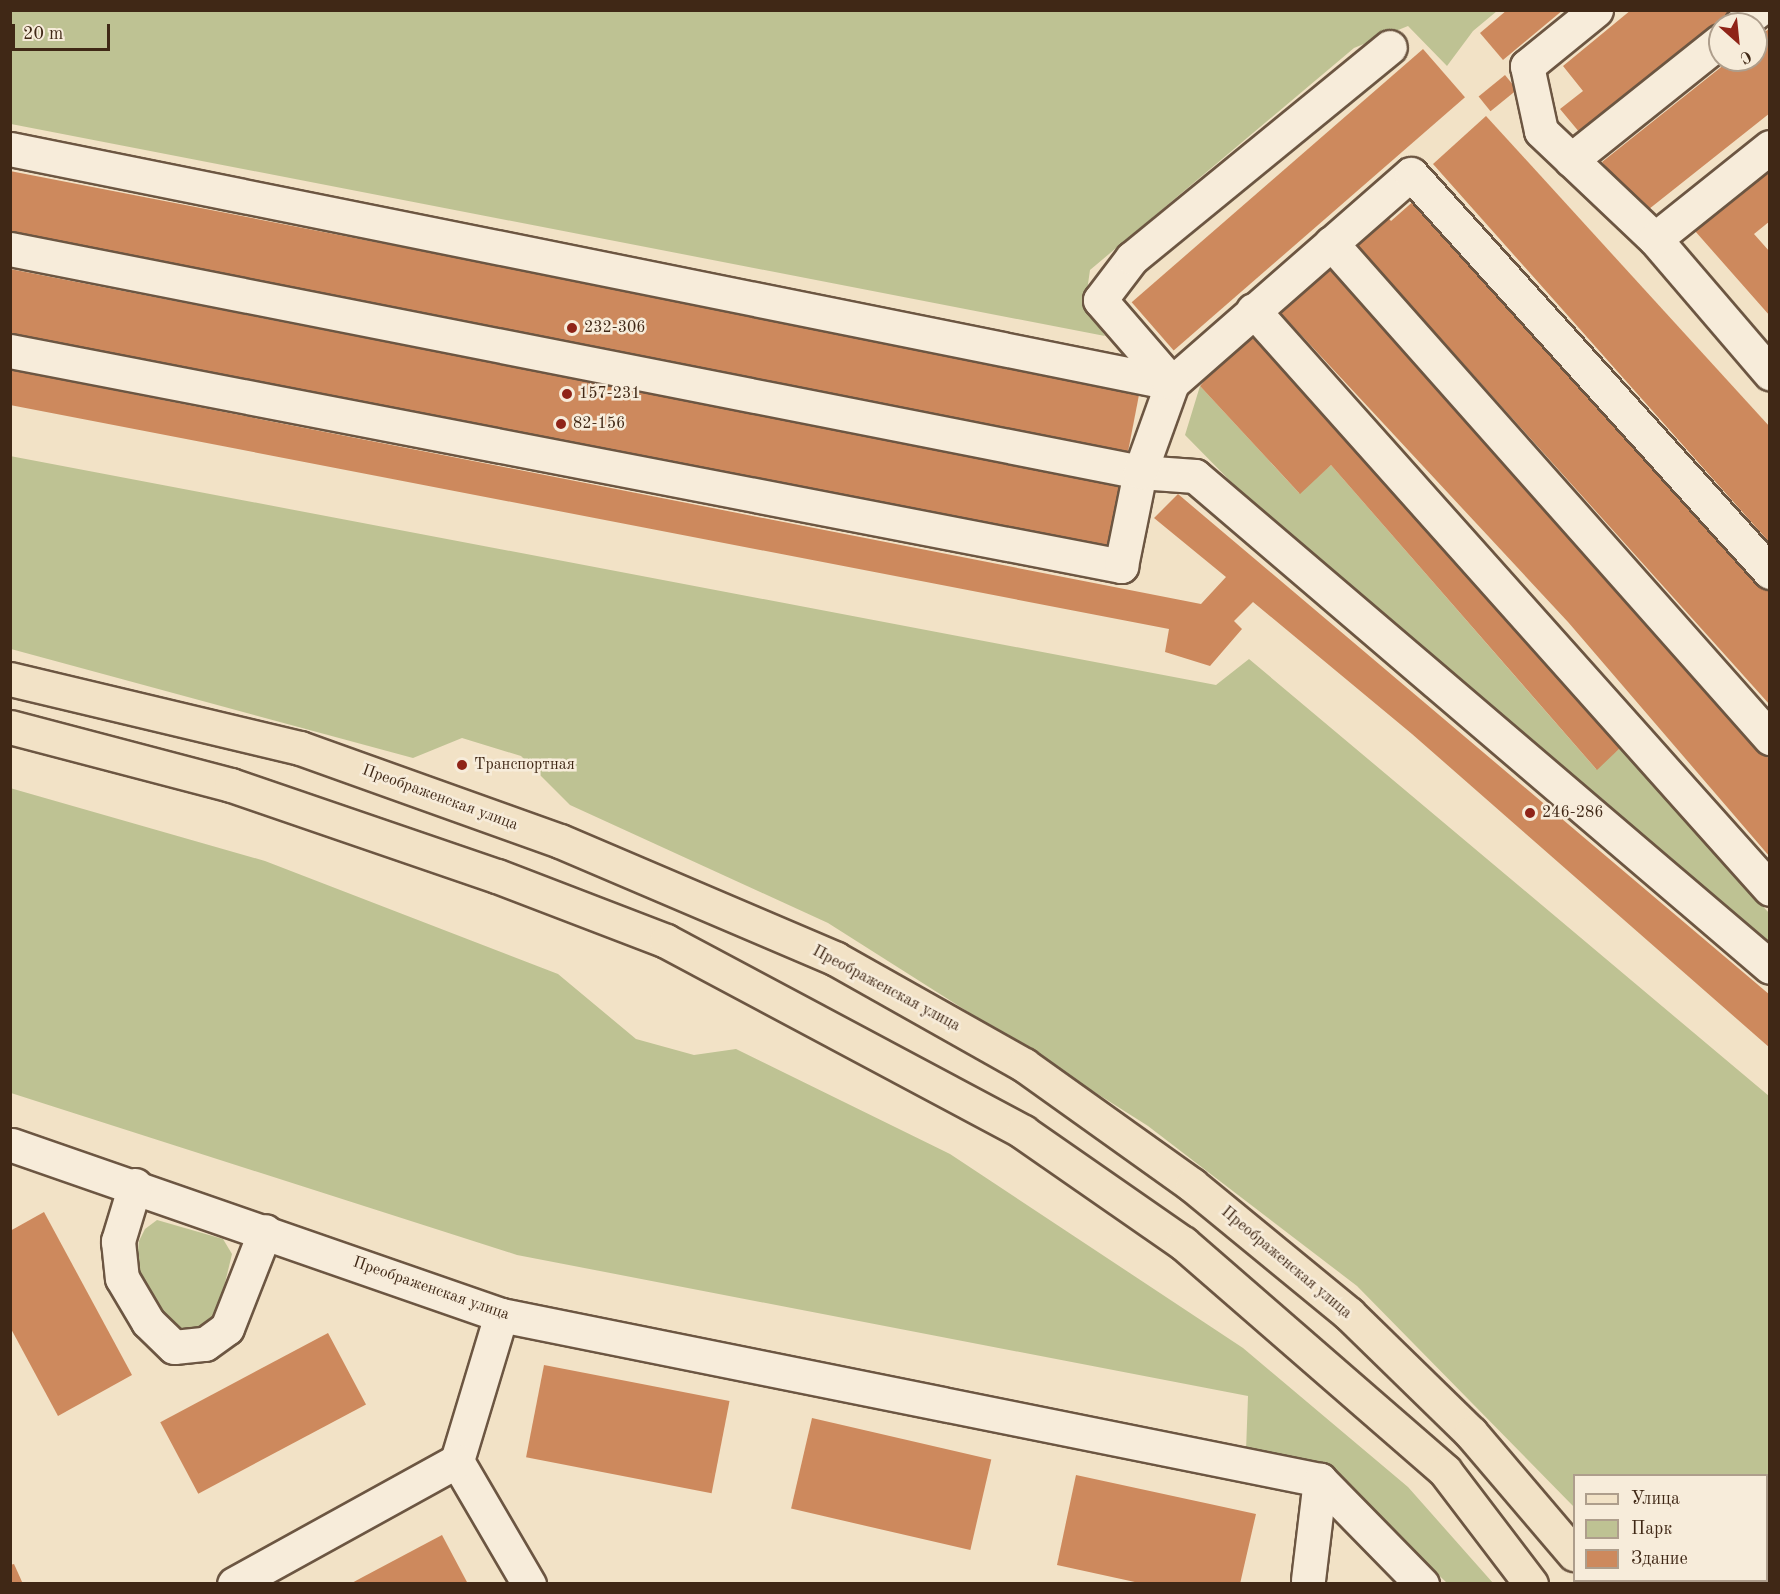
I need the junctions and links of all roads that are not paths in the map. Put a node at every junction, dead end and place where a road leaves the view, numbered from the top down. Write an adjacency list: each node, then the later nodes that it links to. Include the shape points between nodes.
1 (1596, 10): 6 (street, via 1527,66 1541,131)
2 (1390, 47): 13 (street, via 1132,258 1100,300)
3 (1708, 51): 6 (street)
4 (1770, 147): 7 (street)
5 (10, 149): 13 (street)
6 (1571, 160): 7 (street)
7 (1655, 239): 12 (street)
8 (1331, 243): 10 (street); 15 (street, via 1411,174); 18 (street)
9 (10, 249): 14 (street)
10 (1253, 310): 13 (street); 19 (street)
11 (10, 351): 14 (street, via 1121,566)
12 (1770, 373)
13 (1172, 383): 14 (street)
14 (1140, 472): 20 (street, via 1195,476)
15 (1770, 572)
16 (10, 679): 27 (main road, Преображенская улица, via 300,748 560,841 837,959 1024,1065 1192,1185 1357,1322 1471,1433)
17 (10, 727): 32 (main road, via 231,785 497,876 666,941 1023,1132 1183,1243 1445,1471)
18 (1770, 738)
19 (1770, 889)
20 (1770, 967)
21 (12, 1145): 22 (street, Преображенская улица)
22 (135, 1185): 23 (street, Преображенская улица); 23 (street, via 118,1241 122,1278 148,1322 174,1347 205,1344 226,1328)
23 (265, 1231): 24 (street, Преображенская улица)
24 (501, 1315): 25 (street); 26 (street, Преображенская улица)
25 (457, 1461): 29 (street); 30 (street)
26 (1320, 1480): 28 (street); 31 (street)
27 (1573, 1552)
28 (1308, 1580)
29 (234, 1584)
30 (529, 1584)
31 (1422, 1584)
32 (1531, 1584)

